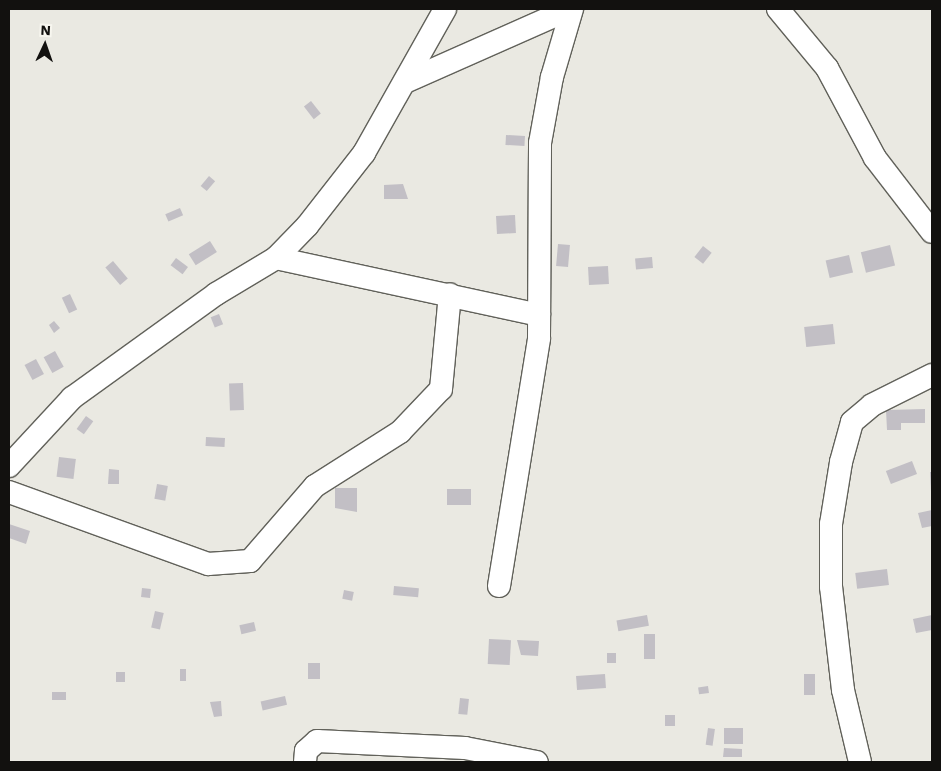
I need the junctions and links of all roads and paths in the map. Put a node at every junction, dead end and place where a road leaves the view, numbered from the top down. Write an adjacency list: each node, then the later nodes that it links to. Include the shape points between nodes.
1 (444, 9): 4 (street)
2 (571, 9): 4 (street); 8 (street, via 552,77 540,143)
3 (778, 9): 5 (street, via 827,68 875,158)
4 (405, 82): 6 (street, via 364,153)
5 (932, 232)
6 (276, 258): 7 (street); 10 (street, via 216,294 72,398)
7 (450, 294): 8 (street); 11 (street, via 442,389 400,432 315,486 250,561 208,564)
8 (539, 315): 12 (street, via 520,472)
9 (932, 375): 15 (street, via 872,405 852,422 841,462 831,524 831,587 843,690)
10 (9, 466)
11 (9, 492)
12 (499, 586)
13 (306, 762): 14 (street, via 306,751 317,741 465,748)
14 (537, 762)
15 (860, 762)

